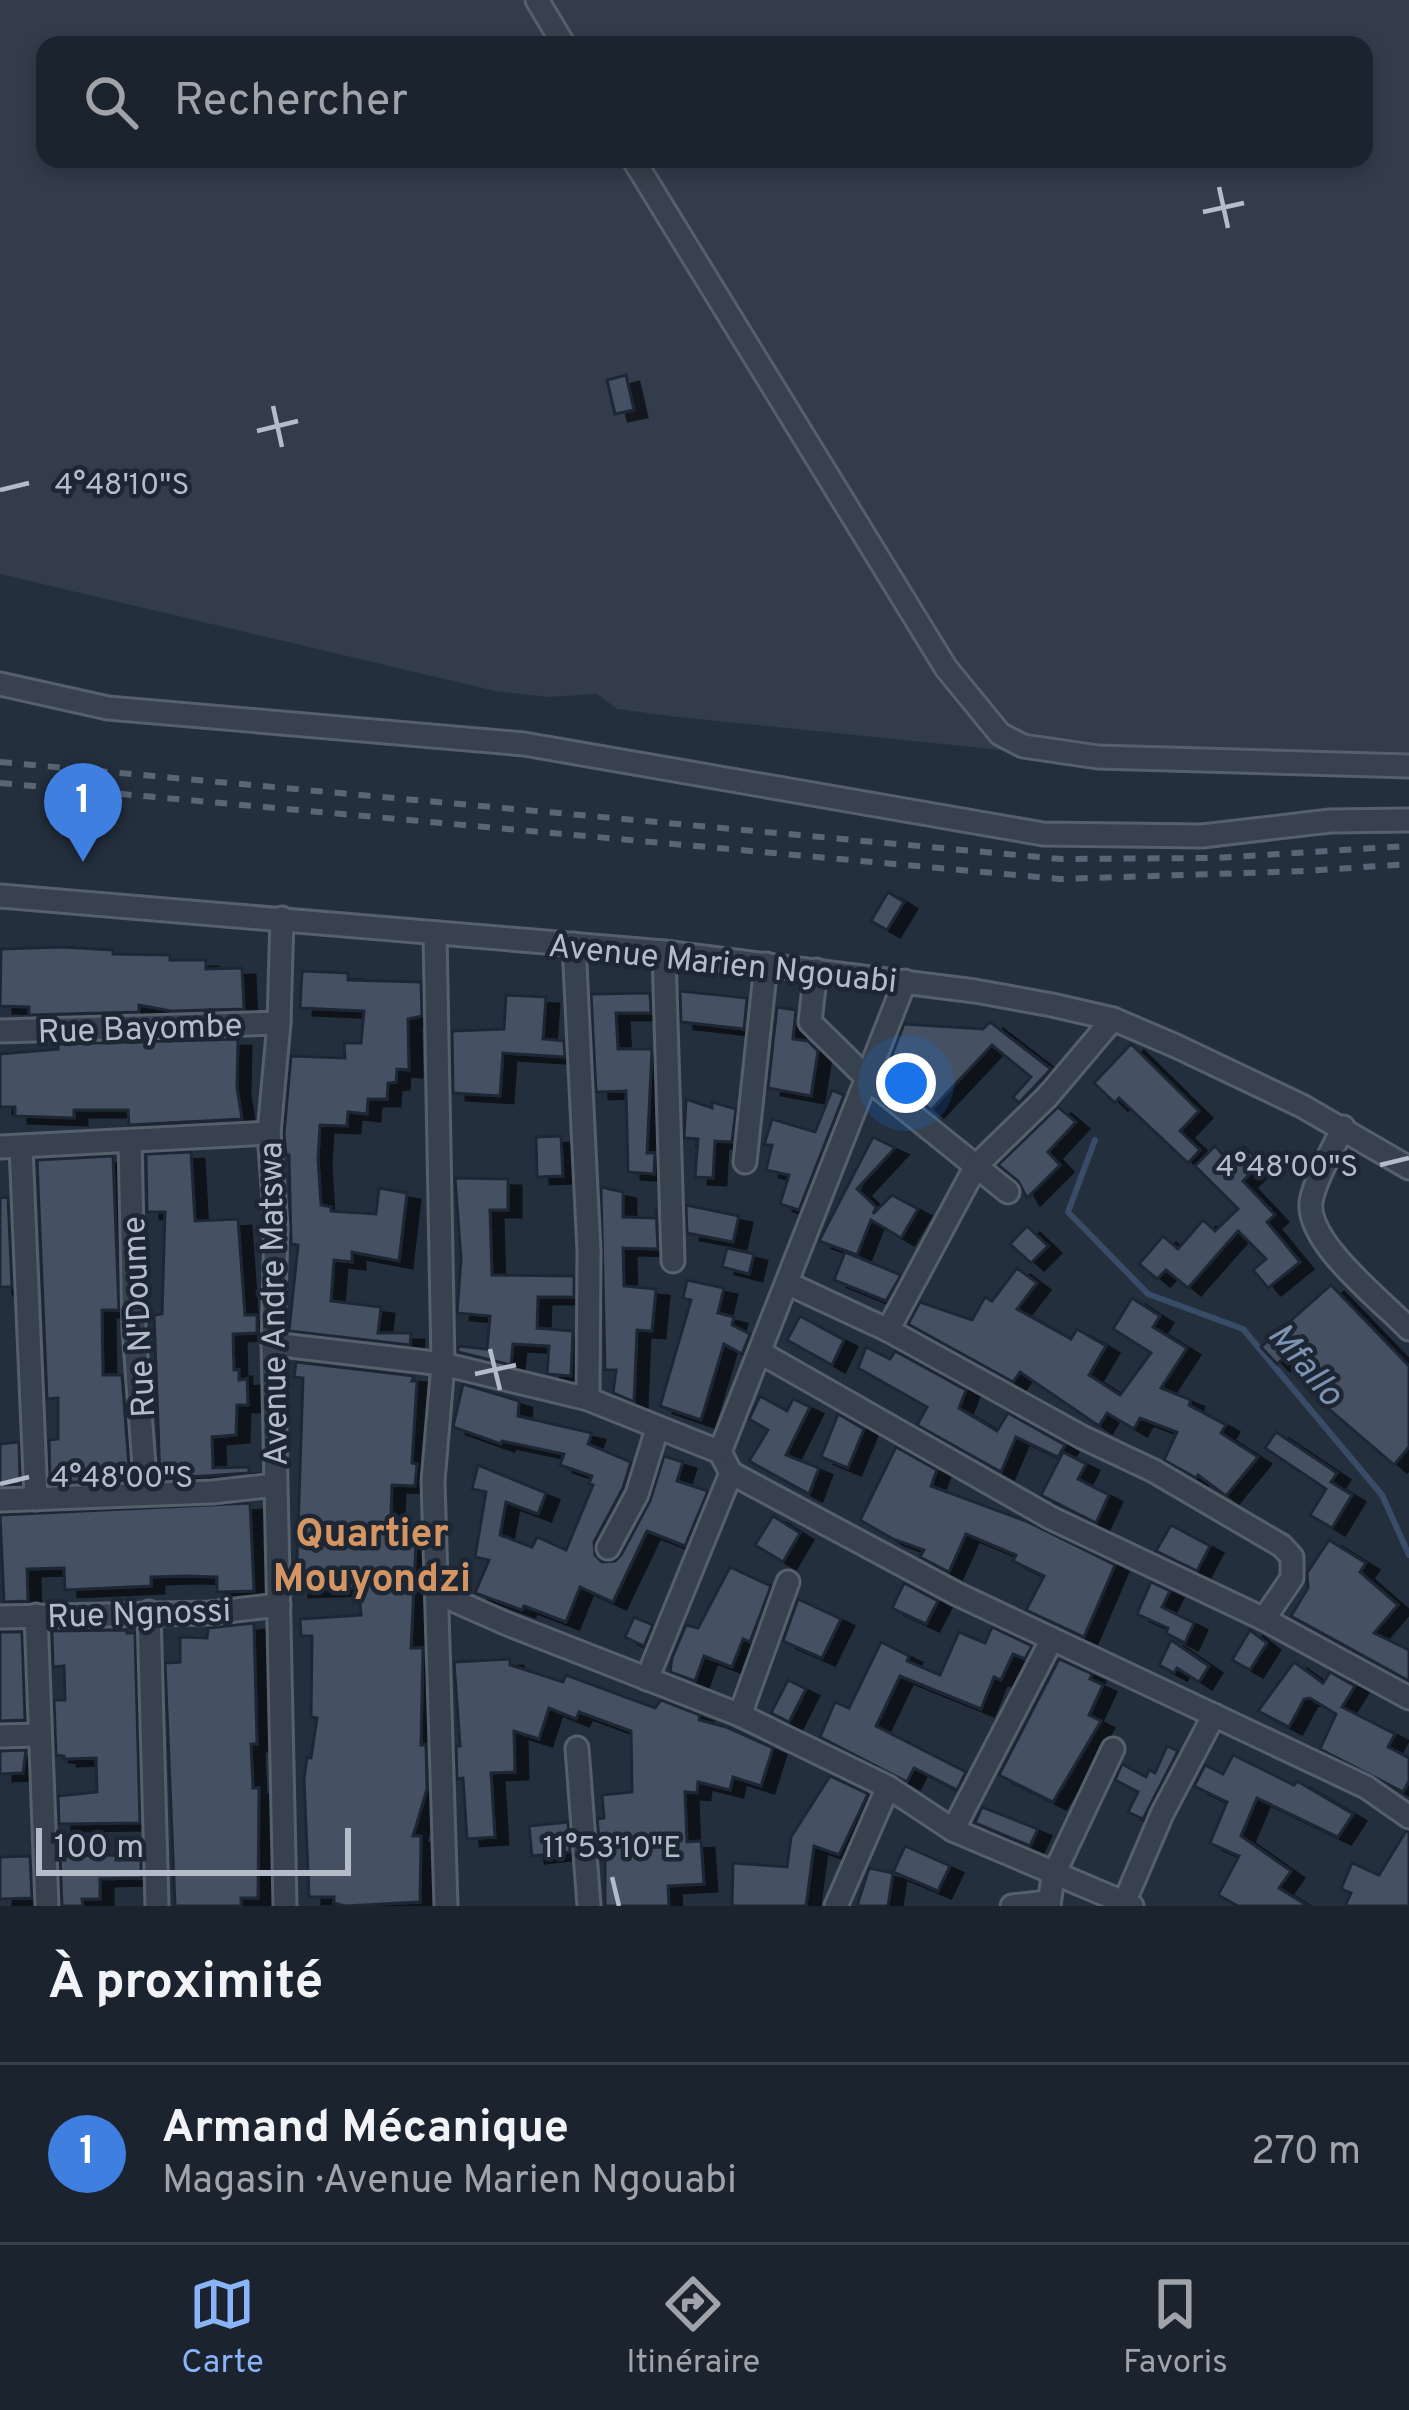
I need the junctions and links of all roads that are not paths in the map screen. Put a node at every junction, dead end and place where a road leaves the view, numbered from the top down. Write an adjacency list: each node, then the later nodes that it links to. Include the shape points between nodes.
1 (537, 0): 2 (street)
2 (559, 36)
3 (639, 168): 5 (street, via 946,668 1000,734 1023,746 1098,757)
4 (0, 684): 6 (street, via 107,708 524,744 1043,834 1202,836)
5 (1409, 766)
6 (1409, 820)
7 (0, 896): 8 (street, Avenue Marien Ngouabi)
8 (282, 918): 9 (street, Avenue Marien Ngouabi); 16 (street, Avenue Andre Matswa)
9 (434, 933): 10 (street, Avenue Marien Ngouabi); 33 (street)
10 (574, 944): 11 (street, Avenue Marien Ngouabi); 34 (street, via 590,1251)
11 (664, 952): 12 (street, Avenue Marien Ngouabi); 27 (street)
12 (766, 964): 13 (street, Avenue Marien Ngouabi); 23 (street)
13 (816, 970): 14 (street, Avenue Marien Ngouabi); 18 (street, via 810,1022)
14 (905, 981): 15 (street, Avenue Marien Ngouabi); 18 (street)
15 (1113, 1019): 19 (street, Avenue Marien Ngouabi); 24 (street)
16 (279, 1023): 17 (street, Rue Bayombe); 20 (street, Avenue Andre Matswa)
17 (0, 1031)
18 (869, 1080): 24 (street); 28 (street)
19 (1343, 1127): 25 (street, Avenue Marien Ngouabi); 29 (street, via 1310,1200 1311,1221 1322,1242)
20 (269, 1133): 21 (street); 31 (street, Avenue Andre Matswa)
21 (130, 1141): 22 (street); 39 (street, Rue N'Doume)
22 (10, 1147): 40 (street)
23 (745, 1162)
24 (976, 1166): 26 (street); 30 (street)
25 (1409, 1168)
26 (1008, 1192)
27 (673, 1261)
28 (789, 1284): 30 (street); 32 (street)
29 (1409, 1328)
30 (888, 1330): 49 (street, via 1282,1546 1292,1557 1292,1578)
31 (273, 1344): 33 (street); 38 (street, Avenue Andre Matswa)
32 (761, 1353): 36 (street); 49 (street, via 1051,1518)
33 (443, 1364): 34 (street); 44 (street, via 433,1481)
34 (588, 1399): 35 (street)
35 (657, 1429): 36 (street); 42 (street, via 637,1494)
36 (720, 1452): 37 (street)
37 (731, 1473): 50 (street); 51 (street)
38 (275, 1485): 39 (street); 45 (street, Avenue Andre Matswa)
39 (146, 1494): 40 (street)
40 (36, 1499): 41 (street)
41 (0, 1500)
42 (608, 1548)
43 (788, 1582): 53 (street)
44 (437, 1593): 51 (street); 68 (street)
45 (279, 1605): 46 (street, Rue Ngnossi); 67 (street, Avenue Andre Matswa)
46 (149, 1612): 47 (street, Rue Ngnossi); 66 (street)
47 (36, 1615): 48 (street, Rue Ngnossi); 55 (street)
48 (0, 1617)
49 (1264, 1619): 52 (street)
50 (1052, 1639): 54 (street); 61 (street)
51 (647, 1679): 53 (street)
52 (1409, 1698)
53 (740, 1714): 59 (street)
54 (1214, 1715): 60 (street, via 1366,1787); 64 (street, via 1162,1814)
55 (40, 1735): 56 (street); 65 (street)
56 (0, 1736)
57 (577, 1748): 69 (street)
58 (1113, 1749): 62 (street)
59 (888, 1786): 61 (street); 70 (street)
60 (1409, 1817)
61 (953, 1830): 62 (street)
62 (1053, 1876): 63 (street); 64 (street)
63 (1049, 1904): 71 (street)
64 (1128, 1905)
65 (47, 1906)
66 (157, 1906)
67 (285, 1906)
68 (446, 1906)
69 (589, 1906)
70 (836, 1906)
71 (1012, 1906)

